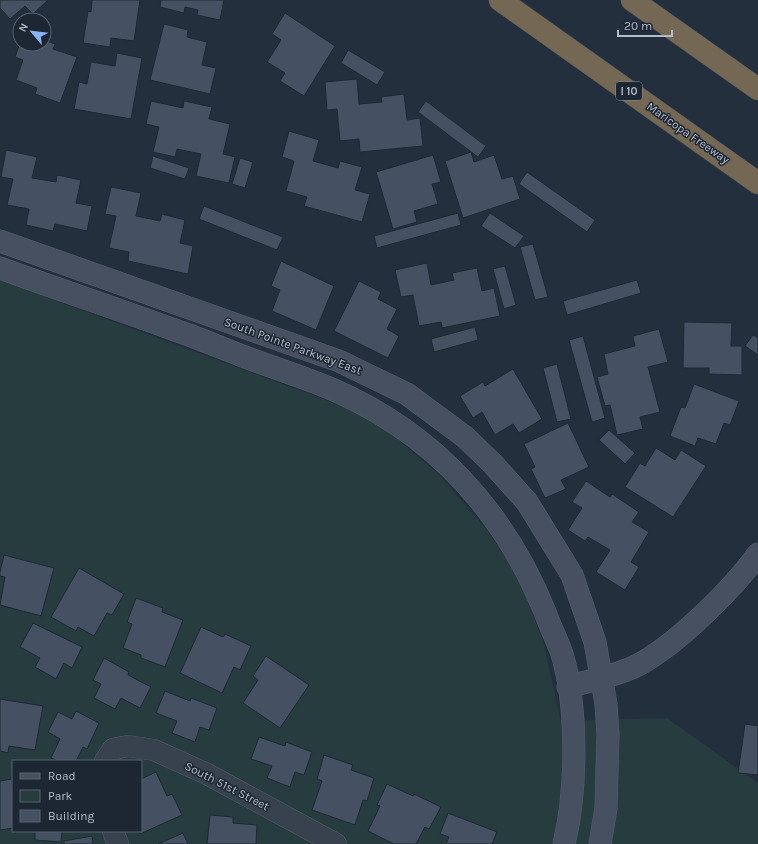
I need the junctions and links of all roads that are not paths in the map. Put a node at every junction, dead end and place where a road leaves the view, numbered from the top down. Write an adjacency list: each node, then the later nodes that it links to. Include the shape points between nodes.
1 (500, 0): 4 (highway, Maricopa Freeway / I 10)
2 (632, 0): 3 (highway)
3 (758, 89)
4 (758, 183)
5 (0, 241): 8 (main road, South Pointe Parkway East, via 339,360 407,394 465,437 527,502 572,576 595,642)
6 (0, 268): 9 (main road, via 174,329 334,390 395,422 421,441 477,496 511,545 538,596 559,647)
7 (758, 554): 8 (main road, via 720,597 672,641 638,665)
8 (602, 678): 9 (main road); 15 (main road, South Pointe Parkway East, via 608,734 606,808)
9 (568, 687): 14 (main road, via 573,710 573,739 570,804)
10 (109, 755): 13 (street, South 51st Street, via 128,746 154,750 207,774)
11 (113, 832): 12 (street)
12 (118, 844)
13 (336, 844)
14 (564, 844)
15 (600, 844)

